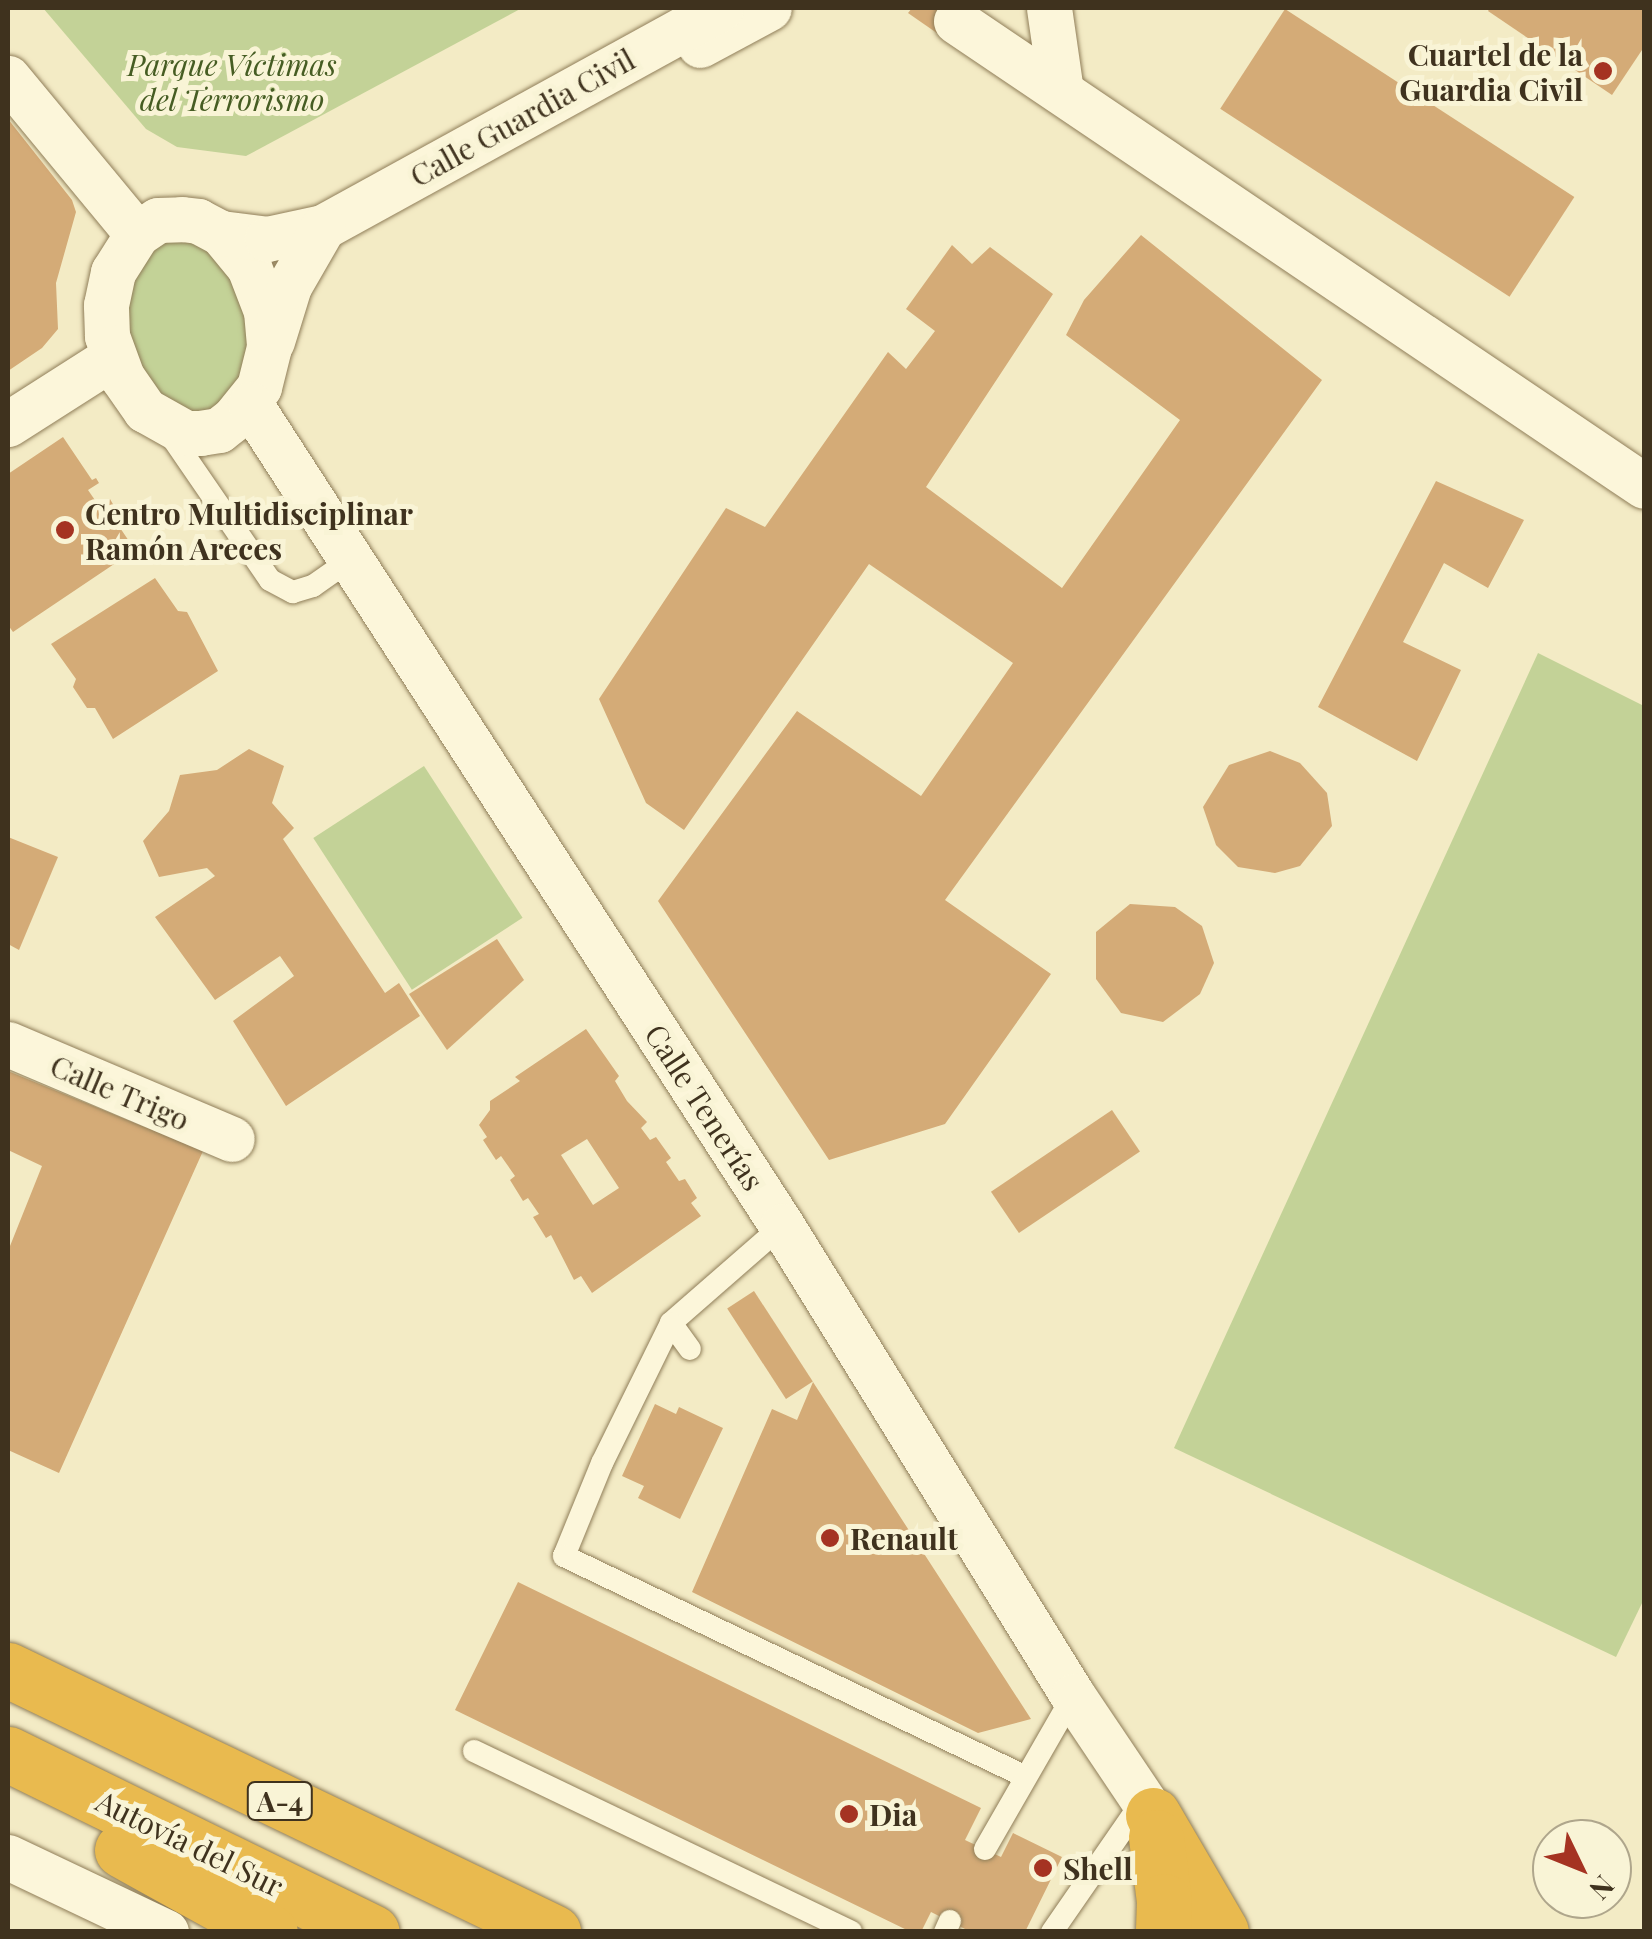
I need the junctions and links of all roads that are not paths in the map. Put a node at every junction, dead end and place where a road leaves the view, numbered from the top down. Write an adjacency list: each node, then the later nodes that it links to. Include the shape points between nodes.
1 (721, 8): 7 (street, Calle Guardia Civil)
2 (768, 8): 7 (street, via 582,110 520,136)
3 (1048, 8): 6 (street)
4 (956, 20): 6 (street)
5 (8, 78): 10 (street)
6 (1060, 91): 16 (street)
7 (480, 140): 8 (street, Calle Guardia Civil)
8 (323, 227): 9 (street, Calle Guardia Civil, via 267,239); 11 (street, via 289,286)
9 (221, 232): 10 (street, via 182,219 158,220); 11 (street, via 258,286)
10 (137, 234): 12 (street, via 113,272 106,305)
11 (270, 348): 13 (street)
12 (112, 357): 14 (street, via 133,395); 15 (street)
13 (250, 404): 14 (street, via 219,430 186,433); 17 (street, Calle Tenerías)
14 (162, 422): 17 (lane, via 270,580 294,592)
15 (8, 424)
16 (1644, 486)
17 (350, 560): 20 (street, Calle Tenerías)
18 (8, 1044): 19 (street, Calle Trigo)
19 (232, 1139)
20 (782, 1226): 21 (lane); 24 (street, Calle Tenerías)
21 (670, 1323): 22 (lane); 27 (lane, via 564,1556)
22 (690, 1349)
23 (8, 1670): 37 (highway, A-4)
24 (1072, 1696): 27 (lane); 29 (street, Calle Tenerías)
25 (474, 1750): 38 (lane)
26 (8, 1754): 36 (highway, Autovía del Sur / A-4)
27 (1024, 1776): 30 (lane)
28 (8, 1793): 35 (highway, via 162,1869)
29 (1149, 1807): 33 (lane); 39 (highway); 40 (highway)
30 (985, 1850)
31 (8, 1857): 34 (street)
32 (1035, 1912): 33 (lane)
33 (1054, 1928)
34 (166, 1932)
35 (270, 1932)
36 (372, 1932)
37 (553, 1932)
38 (850, 1932)
39 (1163, 1932)
40 (1221, 1932)

